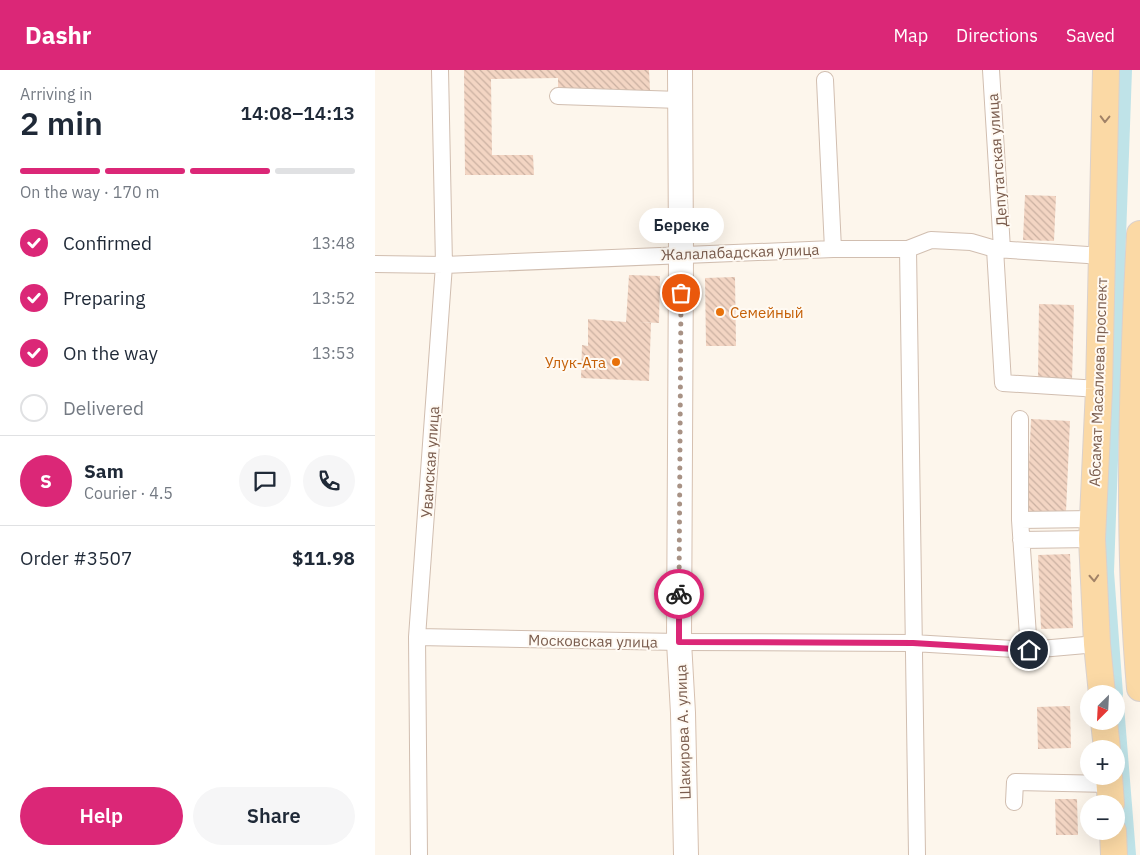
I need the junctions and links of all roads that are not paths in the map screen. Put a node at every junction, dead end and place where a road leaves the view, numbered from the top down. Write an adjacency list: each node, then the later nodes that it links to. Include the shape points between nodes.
1 (441, 70): 15 (street, Увамская улица)
2 (680, 70): 7 (main road, Шакирова А. улица)
3 (991, 70): 11 (street, Депутатская улица)
4 (1106, 70): 13 (main road, Абсамат Масалиева проспект, one-way to 13)
5 (825, 80): 9 (street)
6 (558, 96): 7 (street)
7 (680, 100): 12 (main road, Шакирова А. улица)
8 (1140, 234): 18 (main road)
9 (833, 249): 10 (street, Жалалабадская улица); 12 (street, Жалалабадская улица)
10 (908, 249): 11 (street, Жалалабадская улица, via 931,240 971,242); 25 (street)
11 (998, 249): 13 (street, Жалалабадская улица); 16 (street, Депутатская улица, via 1003,382)
12 (681, 254): 15 (street, Жалалабадская улица); 24 (main road, Шакирова А. улица)
13 (1103, 256): 16 (main road, Абсамат Масалиева проспект)
14 (375, 264): 15 (street, Жалалабадская улица)
15 (444, 265): 23 (street, Увамская улица)
16 (1099, 389): 20 (main road, Абсамат Масалиева проспект)
17 (1020, 419): 19 (street)
18 (1136, 426): 22 (main road, via 1132,554)
19 (1020, 520): 20 (street); 21 (street)
20 (1092, 529): 21 (street); 26 (main road, Абсамат Масалиева проспект, one-way to 26)
21 (1021, 540): 27 (street)
22 (1137, 629): 29 (main road)
23 (417, 637): 24 (street, Московская улица); 33 (street, Увамская улица)
24 (679, 642): 25 (street, Московская улица); 34 (main road, Шакирова А. улица)
25 (913, 643): 27 (street, Московская улица); 35 (street)
26 (1097, 644): 27 (street, Московская улица); 28 (main road, Абсамат Масалиева проспект)
27 (1029, 650)
28 (1101, 685)
29 (1140, 688)
30 (1110, 788): 31 (street, via 1015,782)
31 (1014, 802)
32 (1113, 840): 36 (main road)
33 (419, 855)
34 (686, 855)
35 (917, 855)
36 (1114, 855)

